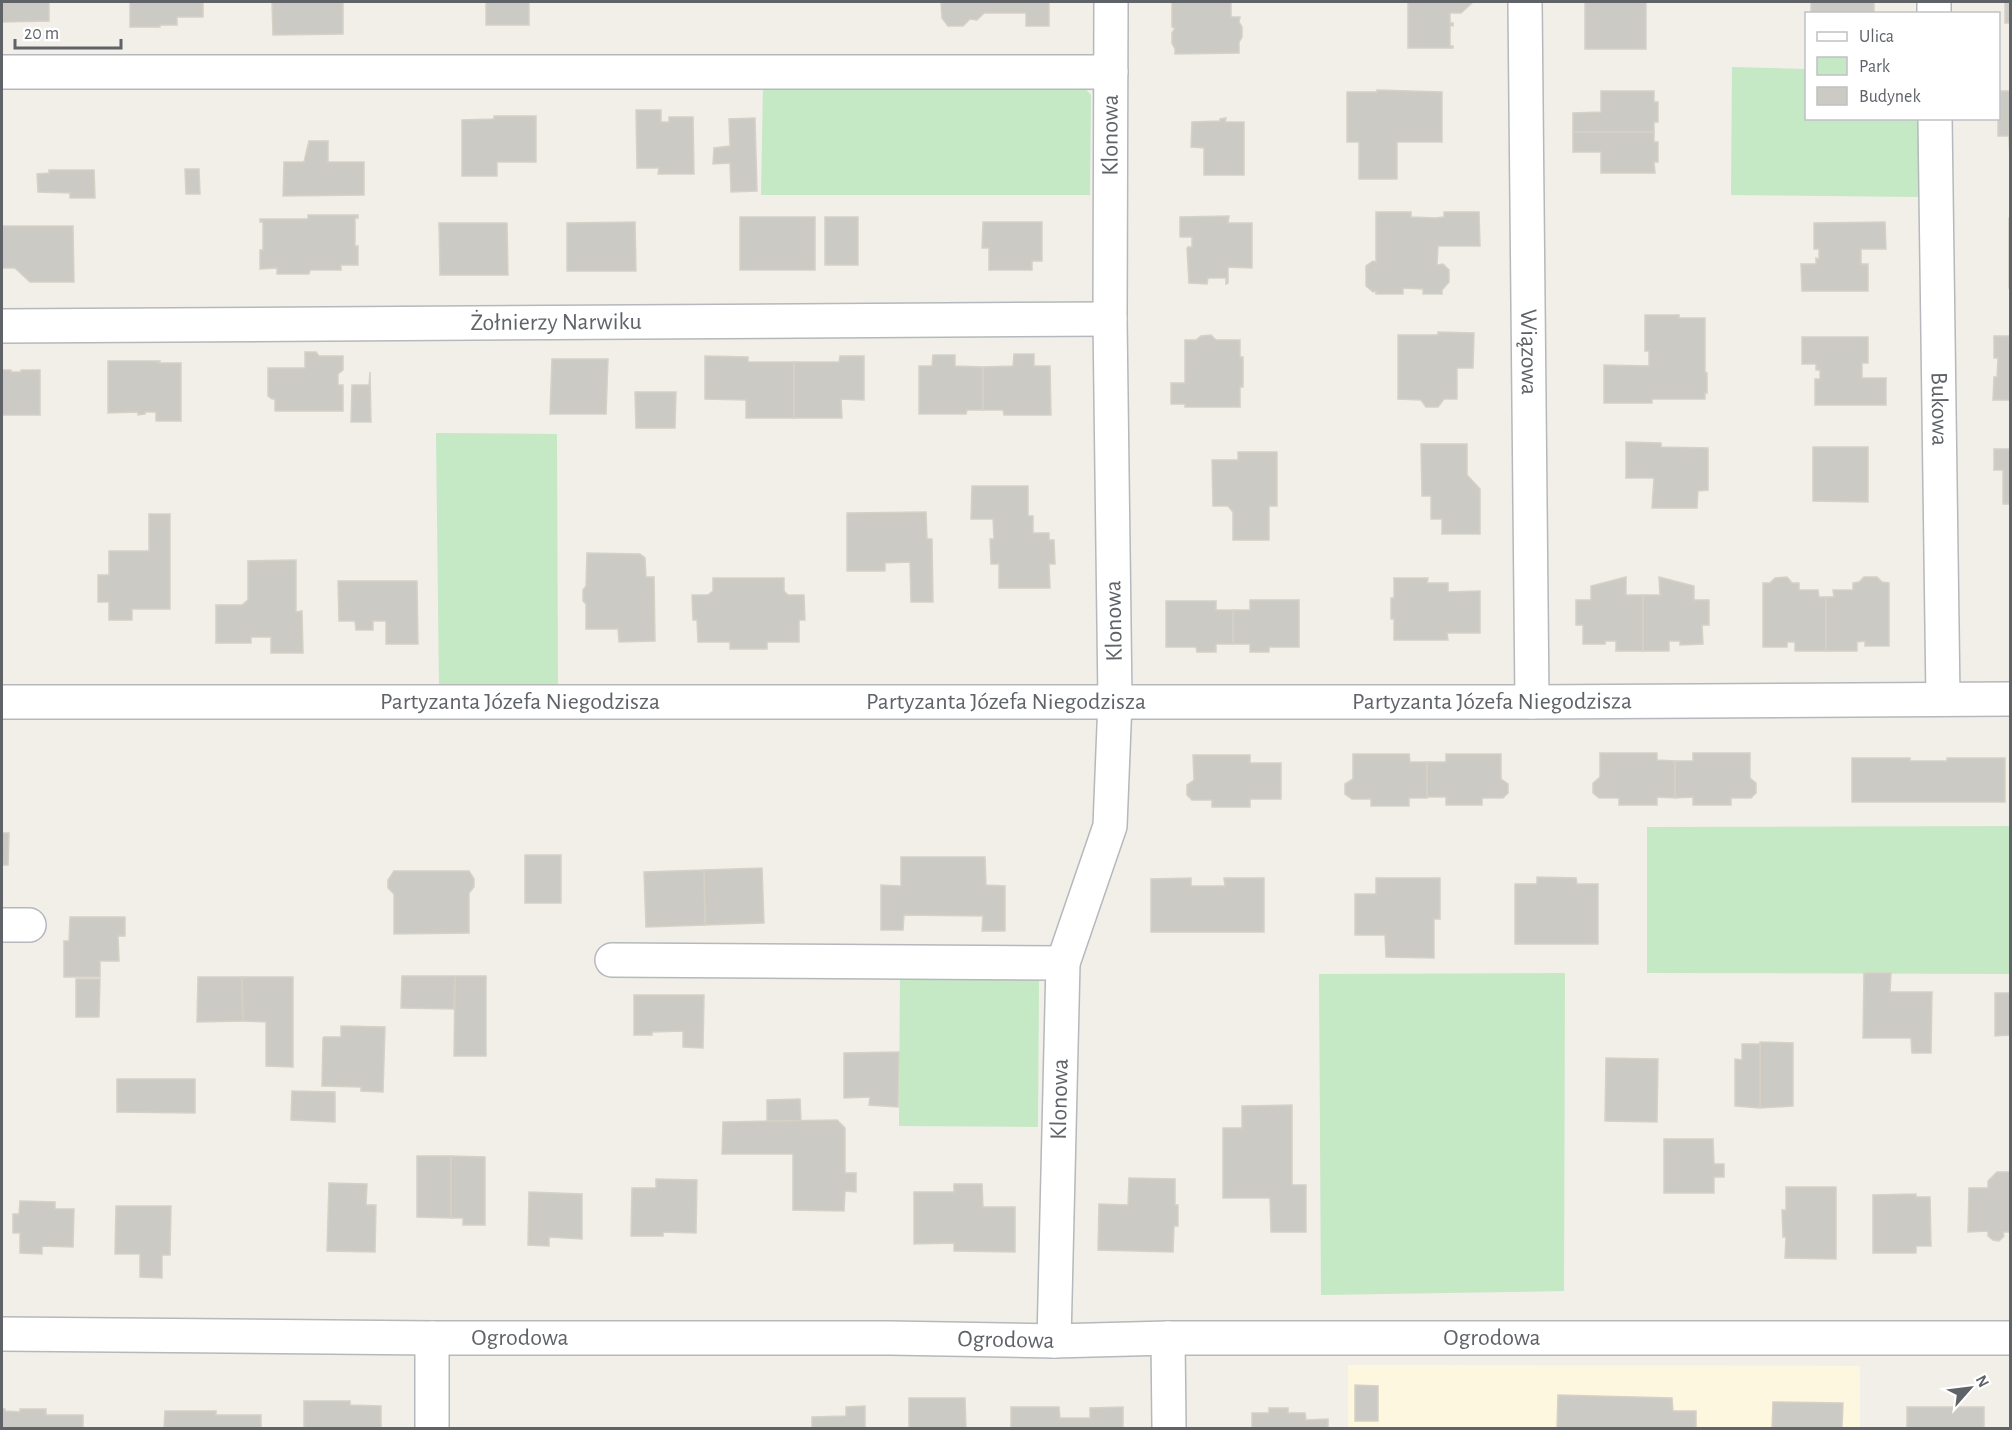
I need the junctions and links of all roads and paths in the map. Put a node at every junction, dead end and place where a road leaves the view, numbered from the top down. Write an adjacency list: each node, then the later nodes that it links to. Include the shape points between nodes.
1 (1111, 2): 4 (street, Klonowa)
2 (1525, 2): 12 (street, Wiązowa)
3 (2, 72): 4 (street)
4 (1111, 72): 6 (street, Klonowa)
5 (1935, 120): 8 (street, Bukowa)
6 (1110, 319): 7 (street, Żołnierzy Narwiku); 10 (street, Klonowa)
7 (2, 326)
8 (1942, 699): 9 (street, Partyzanta Józefa Niegodzisza); 12 (street, Partyzanta Józefa Niegodzisza)
9 (2010, 699)
10 (1115, 701): 11 (street, Partyzanta Józefa Niegodzisza); 12 (street, Partyzanta Józefa Niegodzisza); 14 (street, Klonowa, via 1110,826)
11 (2, 702)
12 (1532, 702)
13 (612, 960): 14 (street)
14 (1063, 963): 19 (street, Klonowa)
15 (2, 1334): 16 (street, Ogrodowa)
16 (432, 1338): 19 (street, Ogrodowa); 20 (street)
17 (1168, 1338): 18 (street, Ogrodowa); 19 (street, Ogrodowa); 21 (street)
18 (2010, 1338)
19 (1054, 1341)
20 (432, 1428)
21 (1169, 1428)

